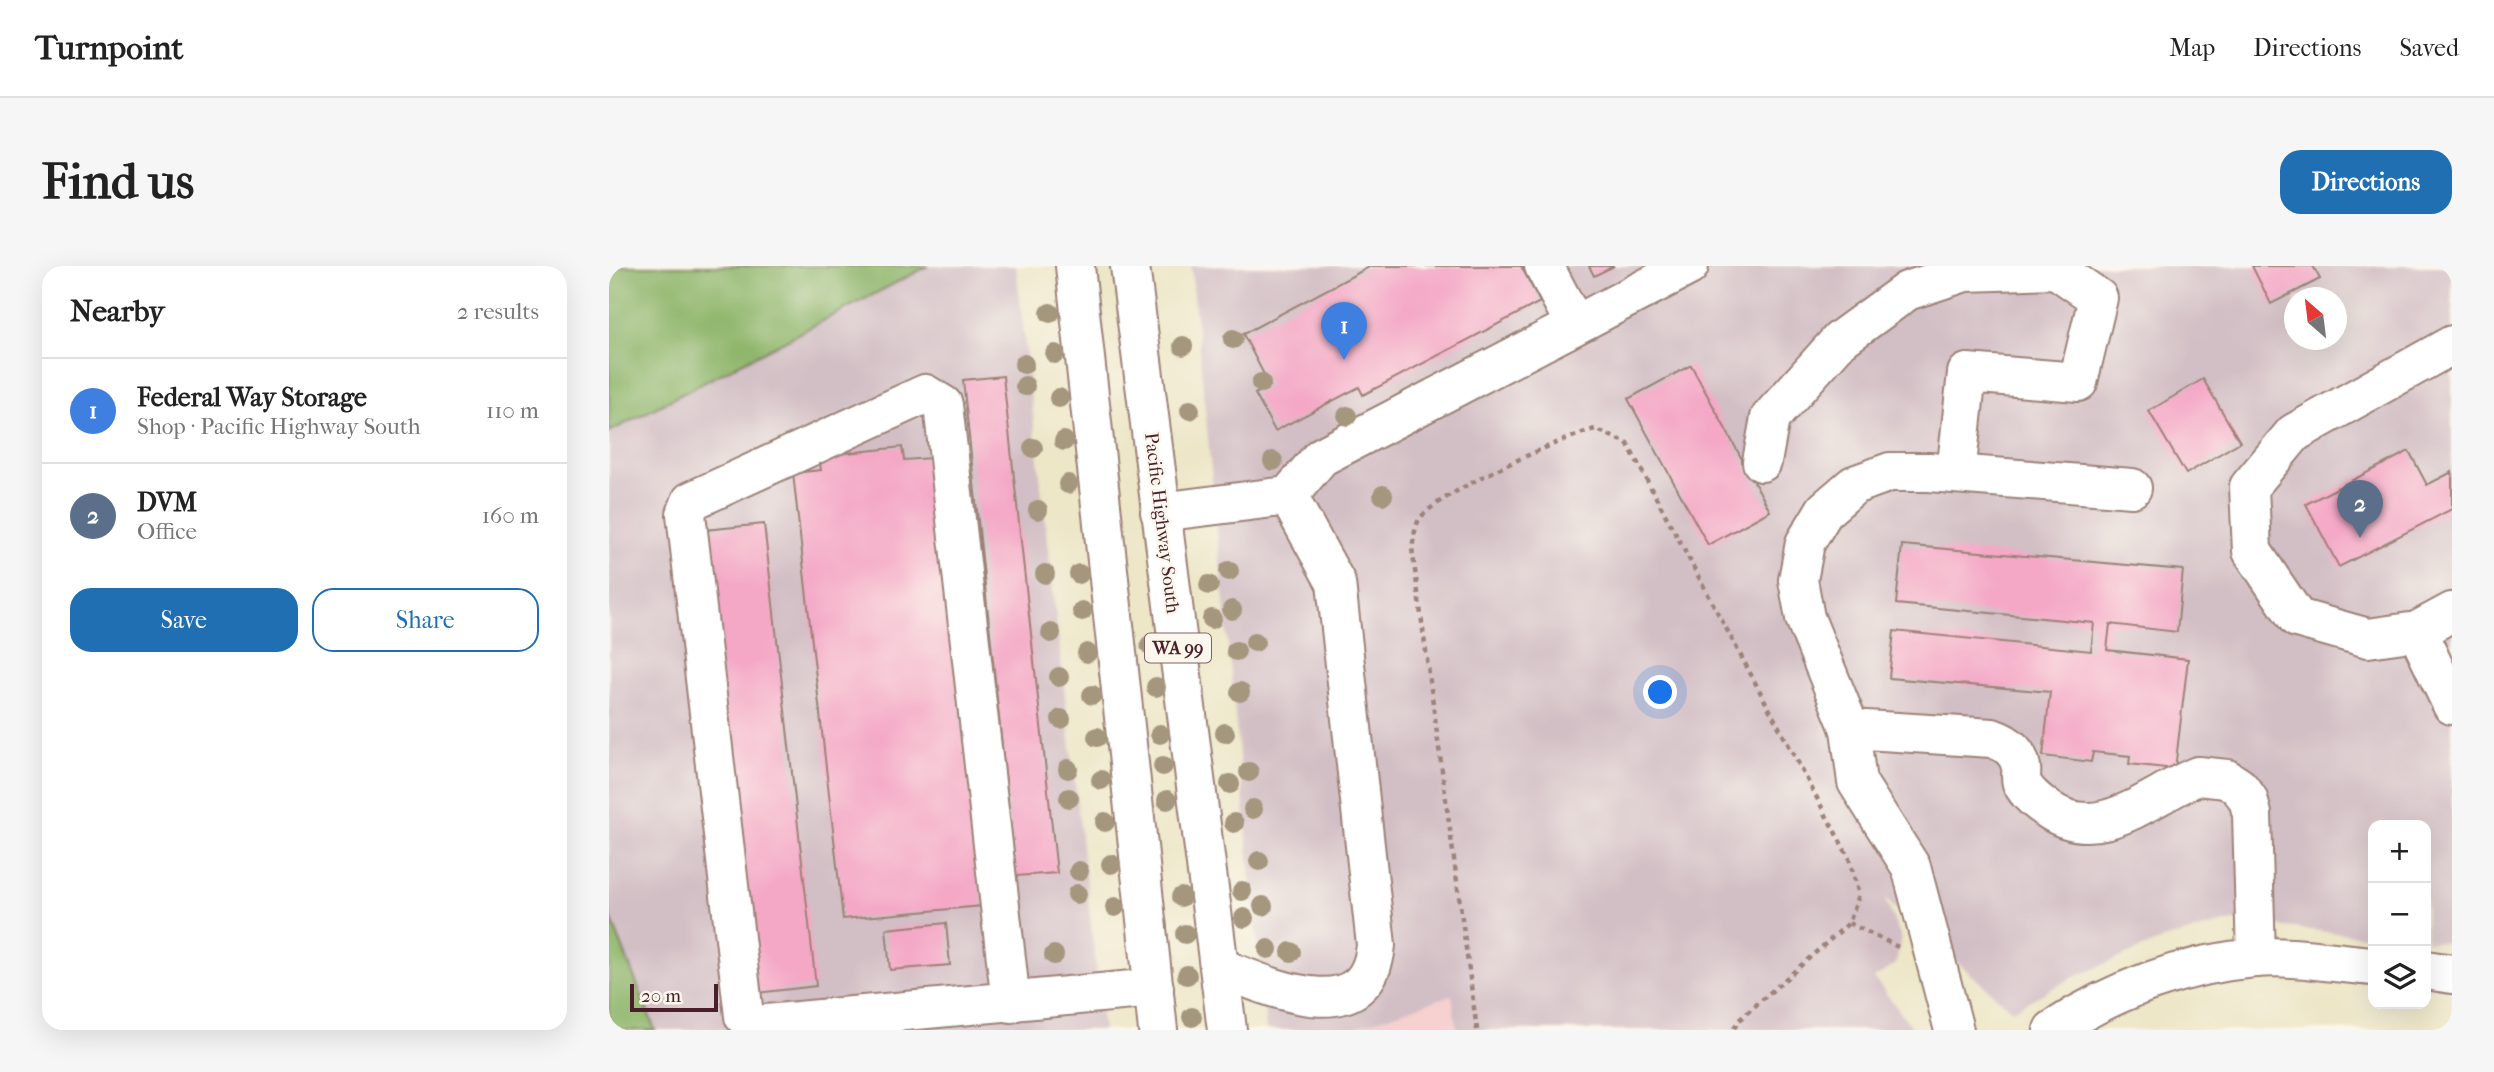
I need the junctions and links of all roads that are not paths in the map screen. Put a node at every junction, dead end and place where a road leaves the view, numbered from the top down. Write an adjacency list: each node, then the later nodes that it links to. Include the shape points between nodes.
1 (1075, 266): 22 (main road, WA 99)
2 (1130, 266): 12 (main road, Pacific Highway South / WA 99)
3 (1544, 266): 6 (main road)
4 (1689, 266): 6 (main road)
5 (2058, 268): 8 (main road, via 1965,272 1907,291 1840,340 1770,418); 9 (main road, via 2098,298 2078,382 1967,373)
6 (1575, 325): 11 (main road, via 1321,457)
7 (2452, 345): 14 (main road, via 2294,433 2249,487 2252,551 2297,618 2368,638)
8 (1762, 461)
9 (1956, 474): 10 (main road); 16 (main road, via 1890,472 1854,485 1825,510 1805,543 1798,580 1805,618)
10 (2131, 488)
11 (1288, 496): 12 (main road); 19 (main road, via 1336,583 1376,944 1374,970 1356,992 1326,1004 1308,1002)
12 (1160, 512): 19 (main road, Pacific Highway South / WA 99)
13 (2452, 612): 14 (main road)
14 (2417, 631): 15 (main road)
15 (2452, 705)
16 (1850, 729): 17 (main road, via 2003,742 2019,759 2021,782 2037,802 2059,817 2084,823 2109,820 2198,776 2227,779 2239,787 2252,814); 27 (main road, via 1857,782 1911,867)
17 (2256, 958): 18 (main road); 28 (main road, via 2164,977 2115,996)
18 (2368, 966)
19 (1221, 968): 26 (main road, Pacific Highway South / WA 99)
20 (2431, 971): 21 (main road)
21 (2452, 974)
22 (1154, 988): 23 (main road); 25 (main road, WA 99)
23 (1011, 1003): 24 (main road); 24 (main road, via 943,405 925,394 691,501 686,514 744,1016 754,1025)
24 (960, 1019)
25 (1159, 1030)
26 (1227, 1030)
27 (1954, 1030)
28 (2053, 1030)

